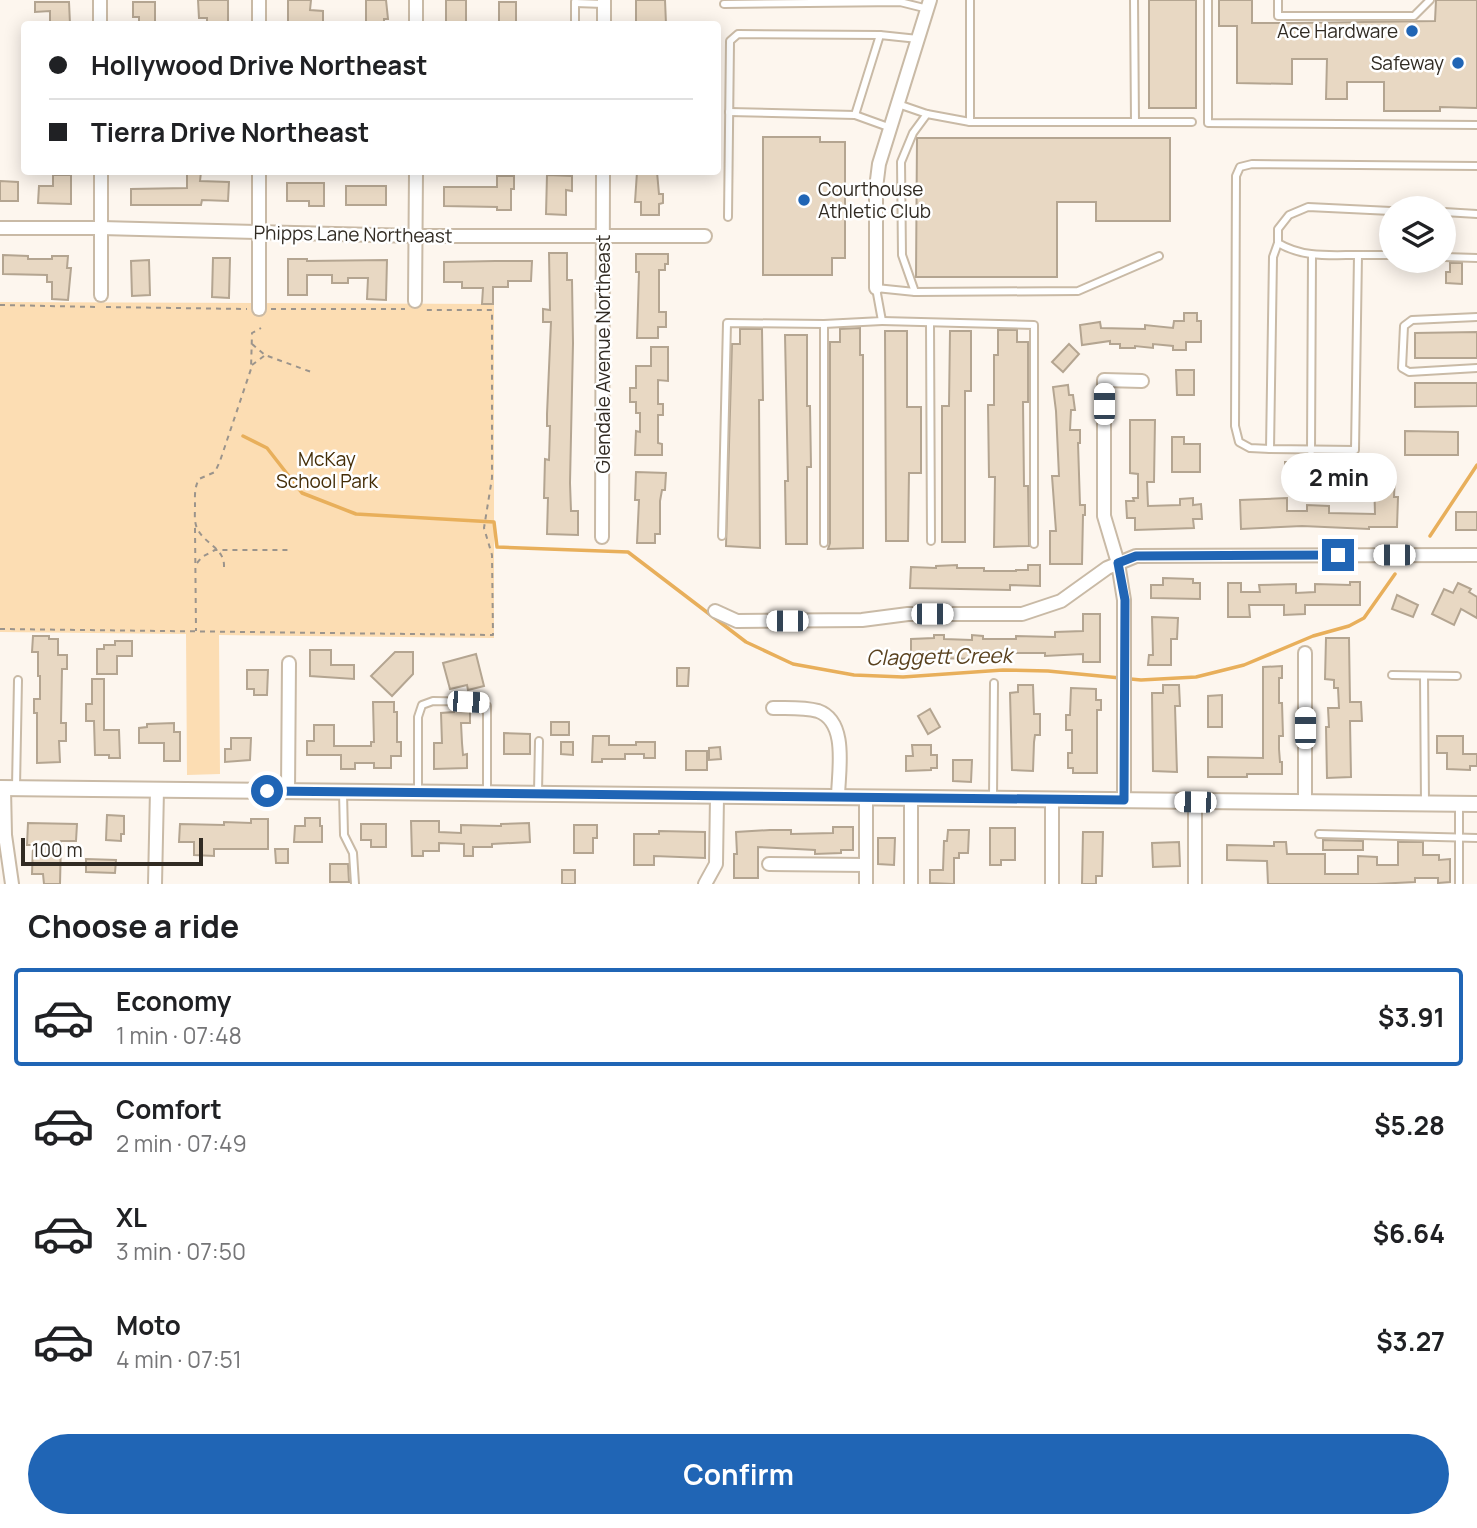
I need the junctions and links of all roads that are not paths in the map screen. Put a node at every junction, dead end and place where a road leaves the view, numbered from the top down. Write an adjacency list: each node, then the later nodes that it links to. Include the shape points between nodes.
1 (100, 0): 14 (street)
2 (258, 0): 15 (street)
3 (416, 0): 16 (street)
4 (970, 0): 25 (lane)
5 (1134, 0): 26 (lane)
6 (1208, 0): 28 (lane, via 1208,123)
7 (1278, 0): 8 (lane, via 1278,16 1414,16)
8 (1430, 0)
9 (900, 1): 12 (lane); 13 (lane)
10 (575, 2): 11 (lane); 17 (lane)
11 (604, 2): 18 (street)
12 (724, 4)
13 (929, 4): 20 (street)
14 (100, 21)
15 (258, 21)
16 (416, 21)
17 (575, 21)
18 (604, 21)
19 (880, 35): 20 (lane); 22 (lane, via 738,34 730,41); 24 (lane)
20 (918, 39): 21 (street)
21 (898, 104): 23 (lane); 29 (street)
22 (729, 112): 24 (lane); 38 (lane)
23 (927, 114): 25 (lane); 53 (lane, via 901,162 902,255)
24 (855, 115): 29 (lane)
25 (970, 122): 26 (lane)
26 (1135, 122): 27 (lane)
27 (1192, 122)
28 (1477, 125)
29 (891, 128): 52 (street, via 876,188)
30 (1477, 166): 63 (lane, via 1240,167 1236,176 1235,426 1239,442)
31 (101, 175): 39 (street)
32 (259, 175): 41 (street)
33 (416, 175): 42 (street)
34 (603, 175): 43 (street, Glendale Avenue Northeast)
35 (1379, 211): 45 (lane, via 1308,208 1289,215 1278,229)
36 (1456, 213): 37 (lane)
37 (1477, 214)
38 (728, 217)
39 (101, 228): 40 (street, Phipps Lane Northeast); 41 (street, Phipps Lane Northeast); 54 (street)
40 (0, 229)
41 (259, 232): 42 (street, Phipps Lane Northeast); 56 (street)
42 (416, 236): 43 (street, Phipps Lane Northeast); 55 (street)
43 (603, 236): 44 (street, Phipps Lane Northeast); 66 (street, Glendale Avenue Northeast)
44 (705, 236)
45 (1278, 243): 47 (lane); 63 (lane, via 1273,257)
46 (1358, 254): 47 (lane); 48 (lane); 64 (lane, via 1355,450)
47 (1311, 255): 64 (lane)
48 (1379, 255)
49 (1159, 256): 53 (lane, via 1078,291)
50 (1456, 257): 51 (lane)
51 (1477, 258)
52 (876, 288): 53 (lane); 58 (lane)
53 (915, 292)
54 (101, 295)
55 (416, 307)
56 (259, 309)
57 (1477, 317): 61 (lane, via 1412,320 1404,326 1402,368 1409,372)
58 (882, 321): 59 (lane); 60 (lane)
59 (930, 323): 67 (lane); 69 (lane, via 1034,325)
60 (824, 324): 65 (lane, via 727,323); 68 (lane)
61 (1477, 368)
62 (1142, 381): 71 (street, via 1104,380 1104,516)
63 (1270, 449): 64 (lane)
64 (1311, 451)
65 (722, 536)
66 (602, 537)
67 (931, 541)
68 (824, 543)
69 (1034, 544)
70 (1477, 555): 71 (street, via 1136,556)
71 (1118, 563): 72 (street, via 1061,601 1023,614 737,621); 95 (street, via 1125,600)
72 (715, 611)
73 (1305, 653): 97 (street)
74 (289, 663): 84 (street)
75 (1392, 675): 76 (lane)
76 (1424, 676): 77 (lane); 98 (lane)
77 (1457, 676)
78 (18, 680): 82 (lane)
79 (994, 683): 93 (lane)
80 (773, 708): 90 (street, via 808,709 830,718 838,741)
81 (538, 741): 87 (lane)
82 (7, 789): 83 (street); 106 (street, via 5,835)
83 (157, 790): 84 (street); 107 (street)
84 (288, 791): 85 (street)
85 (343, 792): 86 (street); 108 (lane, via 344,835 353,853)
86 (418, 793): 88 (street); 88 (lane, via 418,717 422,705 433,701 482,702 487,706)
87 (538, 793): 88 (street); 89 (street)
88 (487, 794)
89 (717, 797): 90 (street); 109 (street, via 716,864)
90 (838, 798): 91 (street)
91 (866, 799): 92 (street); 105 (street)
92 (911, 799): 93 (street); 111 (street)
93 (993, 800): 94 (street)
94 (1052, 800): 95 (street); 112 (street)
95 (1124, 800): 96 (street)
96 (1195, 802): 97 (street); 113 (street)
97 (1305, 803): 98 (street)
98 (1425, 804): 99 (street)
99 (1458, 804): 100 (street); 102 (lane)
100 (1477, 804)
101 (1319, 834): 102 (lane)
102 (1460, 838): 103 (lane); 114 (lane)
103 (1477, 838)
104 (769, 864): 105 (street)
105 (866, 865): 110 (street)
106 (12, 884)
107 (155, 884)
108 (355, 884)
109 (705, 884)
110 (866, 884)
111 (911, 884)
112 (1052, 884)
113 (1195, 884)
114 (1459, 884)

